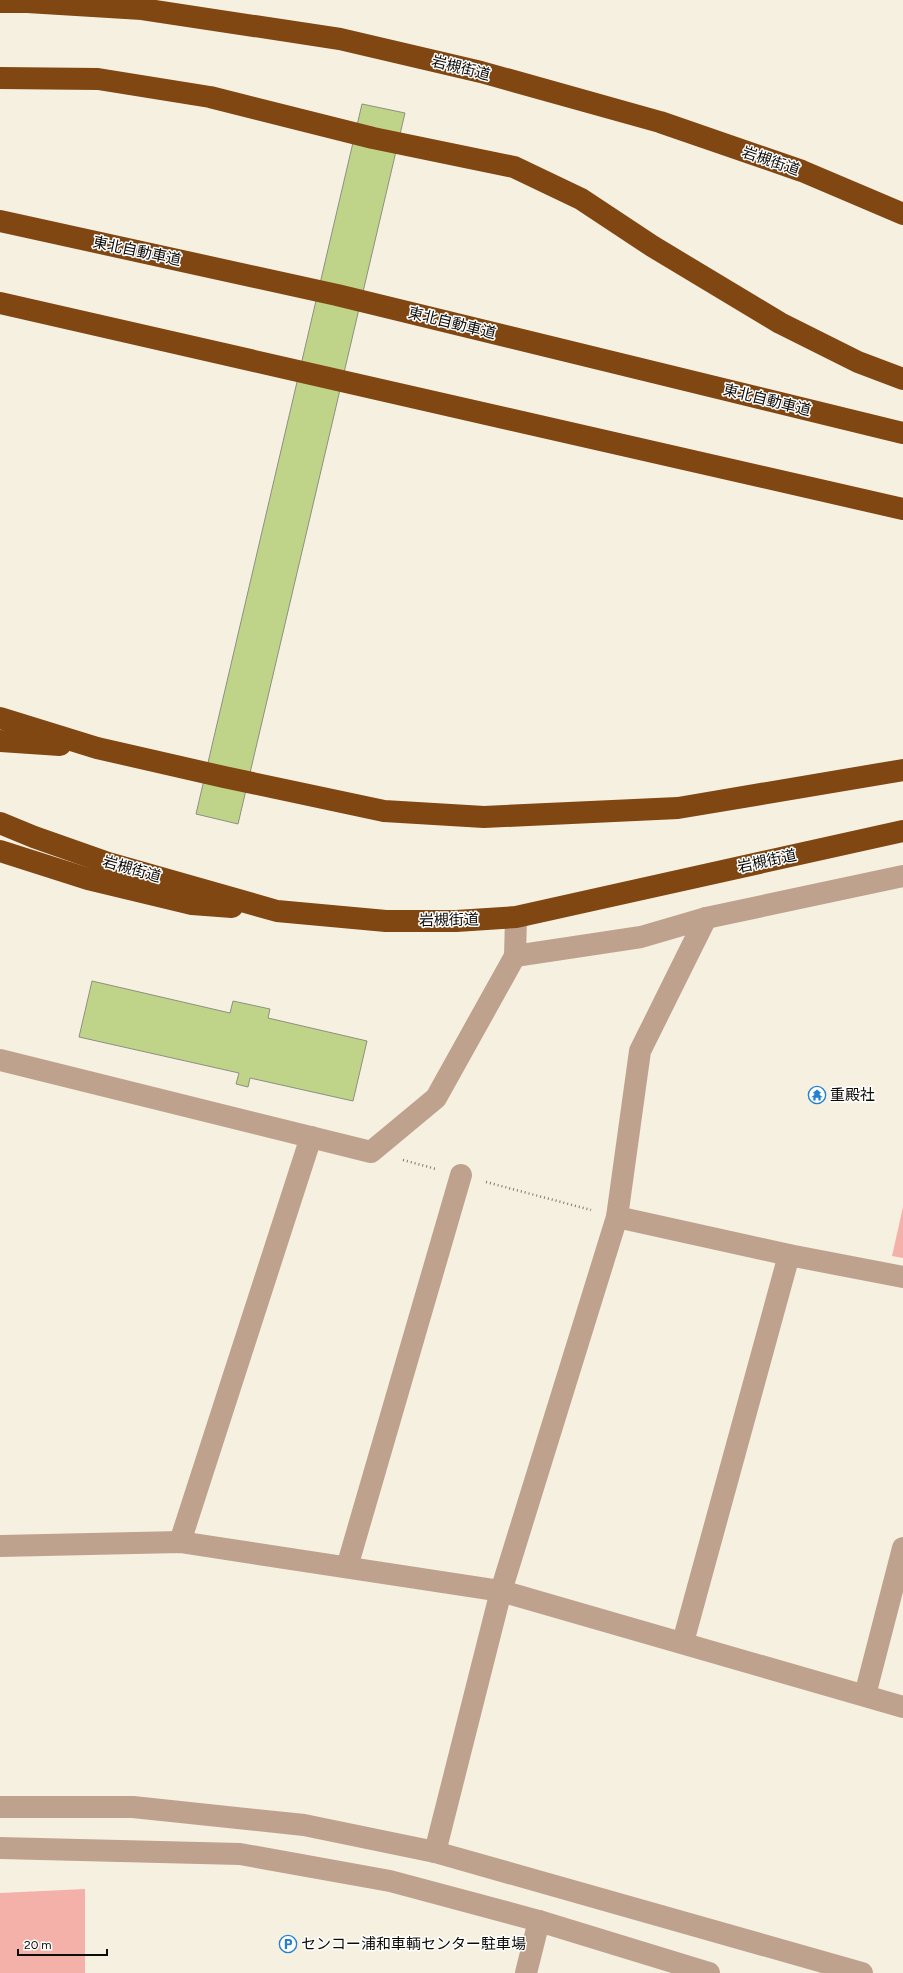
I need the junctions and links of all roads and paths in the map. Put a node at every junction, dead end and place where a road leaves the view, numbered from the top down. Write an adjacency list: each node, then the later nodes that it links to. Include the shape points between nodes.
1 (80, 0): 3 (highway)
2 (0, 2): 3 (highway, 岩槻街道)
3 (142, 10): 5 (highway, 岩槻街道, via 340,39 481,72 660,122 802,172)
4 (0, 78): 8 (highway, via 98,79 210,97 373,138 514,168 581,199 652,246 780,323 858,362)
5 (903, 214)
6 (0, 221): 9 (highway, 東北自動車道, via 337,295)
7 (0, 303): 10 (highway)
8 (903, 379)
9 (903, 433)
10 (903, 509)
11 (0, 718): 13 (highway)
12 (0, 741): 13 (highway)
13 (97, 748): 14 (highway, via 384,811 484,817 678,808)
14 (903, 770)
15 (0, 823): 19 (highway, 岩槻街道, via 105,862)
16 (903, 831): 20 (highway, 岩槻街道)
17 (0, 851): 19 (highway, via 88,878 192,904)
18 (903, 876): 21 (street)
19 (277, 911): 20 (highway, 岩槻街道, via 386,921 456,921)
20 (516, 917): 22 (street)
21 (706, 918): 22 (street, via 641,937); 27 (street, via 640,1051)
22 (515, 956): 25 (street, via 436,1098)
23 (0, 1060): 24 (street)
24 (311, 1137): 25 (street); 30 (street)
25 (371, 1152): 26 (path)
26 (461, 1175): 27 (path); 33 (street)
27 (617, 1217): 28 (street); 34 (street)
28 (789, 1255): 29 (street); 35 (street)
29 (903, 1277)
30 (180, 1542): 31 (street); 33 (street)
31 (0, 1546)
32 (903, 1548): 36 (street)
33 (347, 1567): 34 (street)
34 (501, 1591): 35 (street); 40 (street)
35 (683, 1642): 36 (street)
36 (865, 1695): 37 (street)
37 (903, 1707)
38 (0, 1807): 40 (street, via 133,1807 304,1825)
39 (0, 1848): 41 (street, via 240,1854 390,1881)
40 (435, 1852): 44 (street)
41 (539, 1921): 42 (street); 43 (street)
42 (526, 1973)
43 (709, 1973)
44 (862, 1973)

